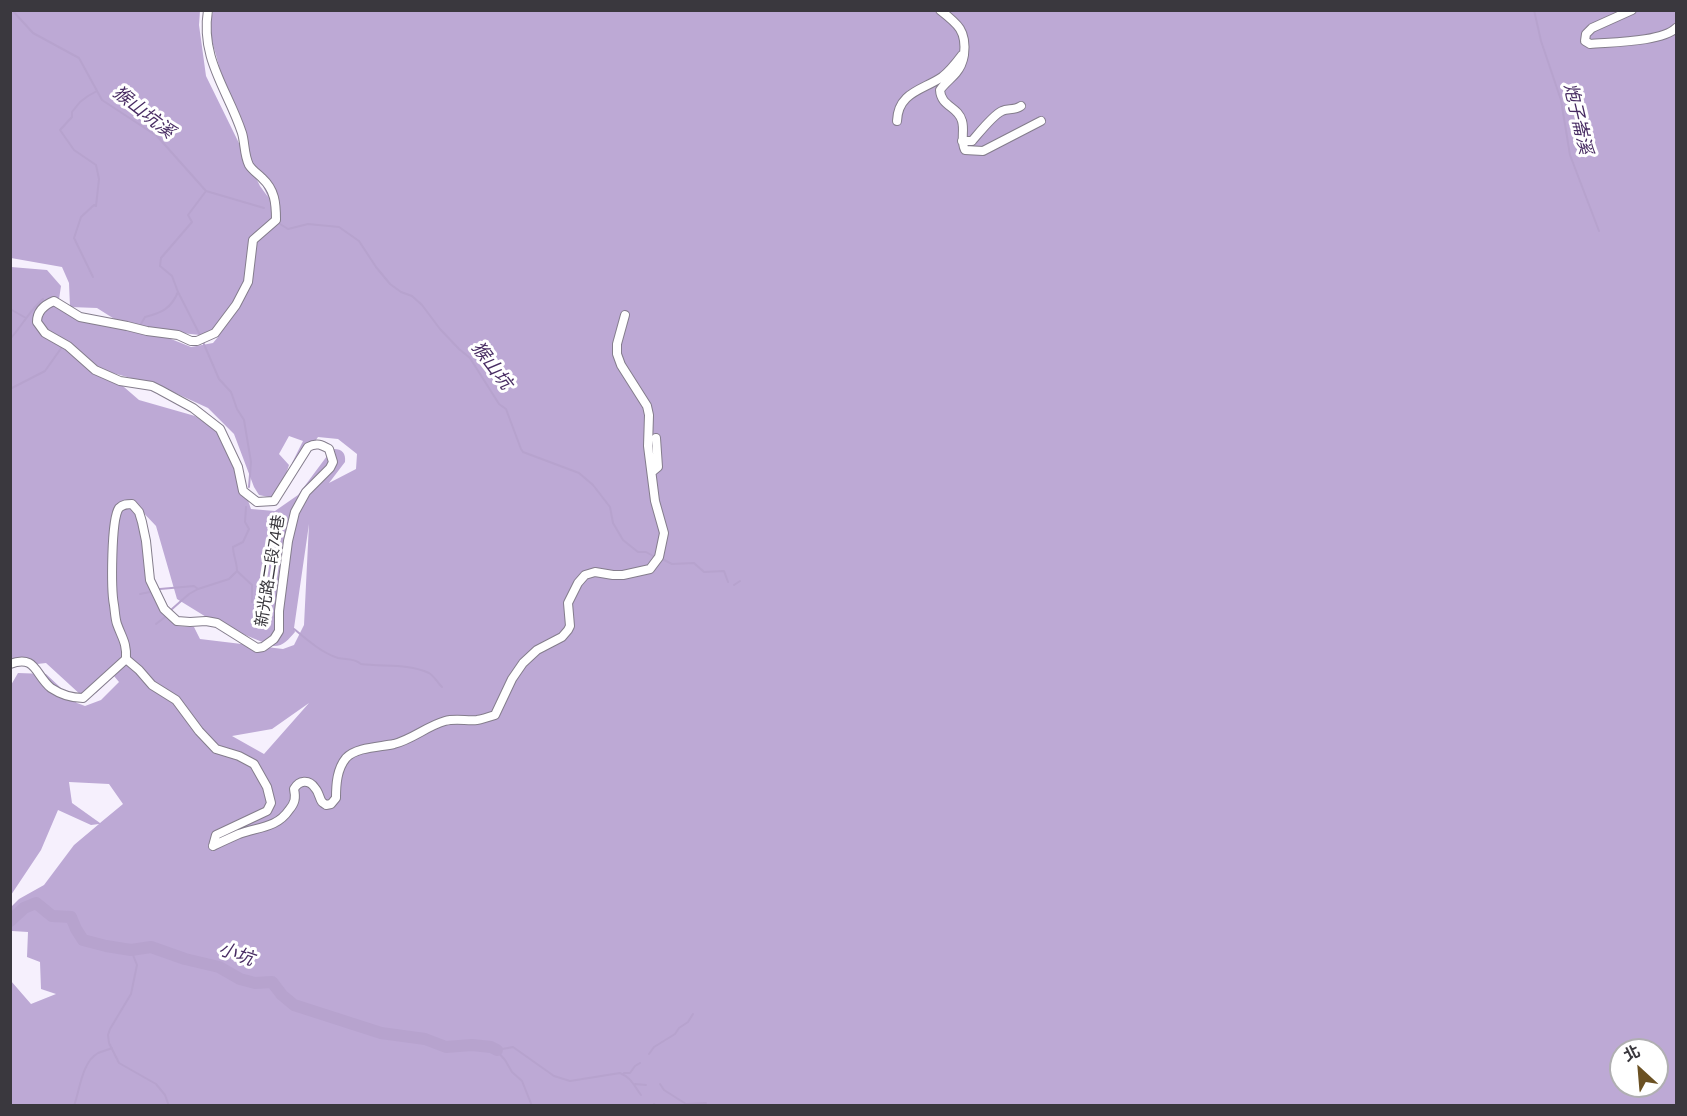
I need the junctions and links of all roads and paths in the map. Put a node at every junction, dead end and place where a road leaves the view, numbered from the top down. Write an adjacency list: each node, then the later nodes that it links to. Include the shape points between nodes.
1 (208, 10): 13 (street, 新光路二段74巷, via 206,38 212,64 243,135 249,166 273,192 276,205 276,220 253,240 248,282 236,305 215,333 197,341 80,317 54,302 37,317 39,327 95,370 120,381 152,386 193,408 220,429 238,467 243,491 257,502 274,501 313,444 329,450 333,462 306,492 295,512 288,541 279,631 263,647 257,648 217,623 177,621 164,609 150,580 139,512 129,503 118,509 113,601)
2 (940, 10): 5 (street, via 961,29)
3 (1632, 10): 4 (street, via 1592,28 1585,41 1590,44 1635,40 1672,33)
4 (1677, 28)
5 (964, 50): 7 (street, via 948,72 901,103); 9 (street, via 960,68 940,90 942,100 962,120)
6 (1021, 106): 9 (street, via 1002,111 972,141)
7 (897, 121)
8 (1041, 121): 9 (street, via 983,151 965,150)
9 (962, 141)
10 (626, 315): 12 (street, via 616,344 621,365 648,406)
11 (656, 438): 12 (street, via 658,467)
12 (652, 472): 13 (street, via 664,533 659,556 650,569 613,575 585,574 567,603 568,630 523,663 495,715 479,720 447,720 408,739 352,753 339,773 336,798 331,804 322,803 311,783 302,781 294,789 294,803 284,818 213,846 216,835 267,811 270,794 262,776 254,764 216,748 176,700 152,685)
13 (126, 659): 14 (street, via 82,698 51,688 32,664 20,660)
14 (10, 664)

